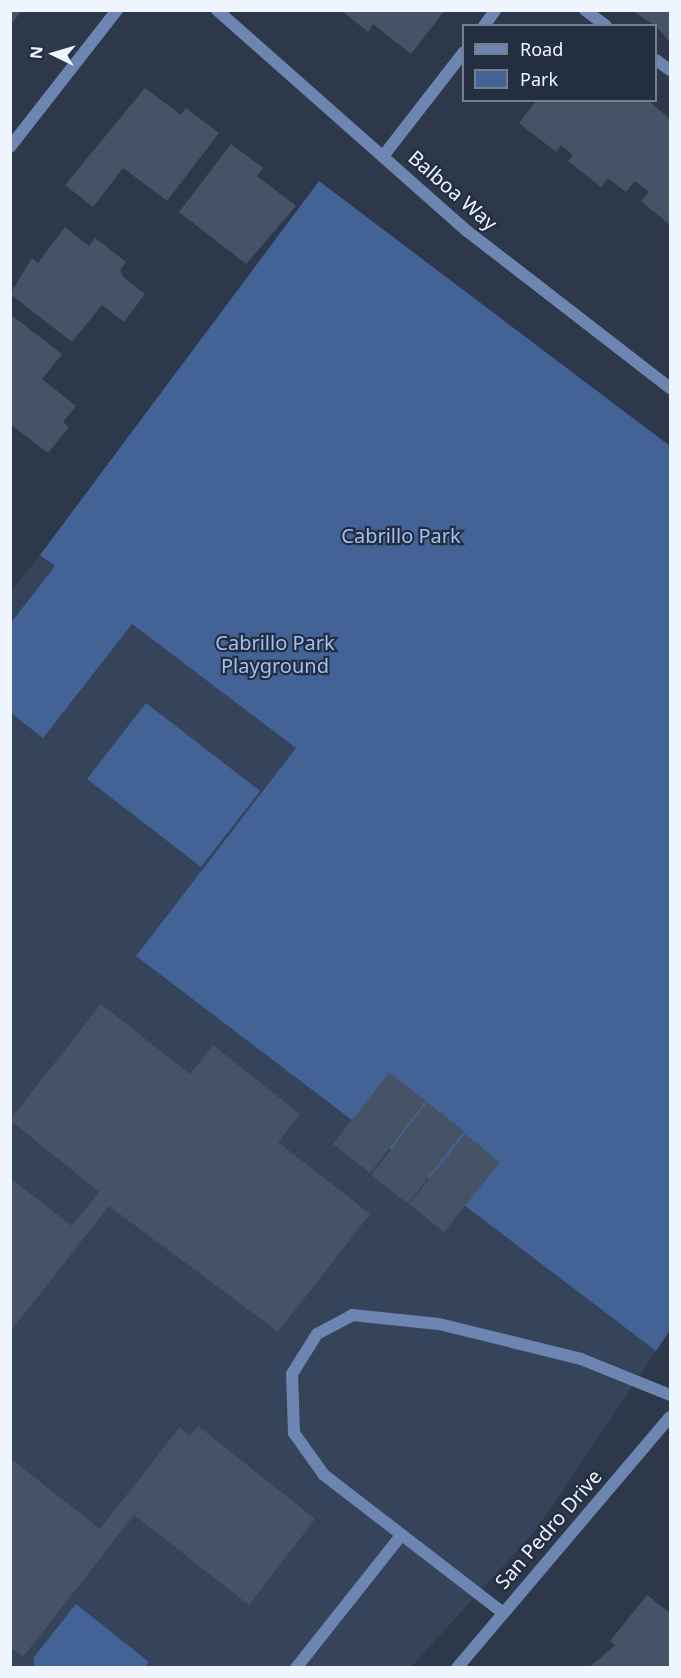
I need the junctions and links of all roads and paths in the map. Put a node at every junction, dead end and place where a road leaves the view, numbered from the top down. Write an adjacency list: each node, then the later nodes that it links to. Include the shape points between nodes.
1 (117, 10): 10 (street)
2 (218, 10): 11 (street, Balboa Way)
3 (495, 10): 5 (street)
4 (585, 10): 6 (street)
5 (485, 24)
6 (603, 24)
7 (462, 55): 11 (street)
8 (657, 61): 9 (street)
9 (670, 70)
10 (10, 147)
11 (384, 155): 12 (street, Balboa Way, via 467,231)
12 (670, 388)
13 (670, 1395): 15 (street, via 581,1359 439,1324 352,1315 317,1334 292,1374 294,1433 324,1475)
14 (670, 1418): 16 (street, San Pedro Drive)
15 (400, 1537): 16 (street); 17 (street)
16 (502, 1612): 18 (street, San Pedro Drive)
17 (296, 1668)
18 (457, 1668)

